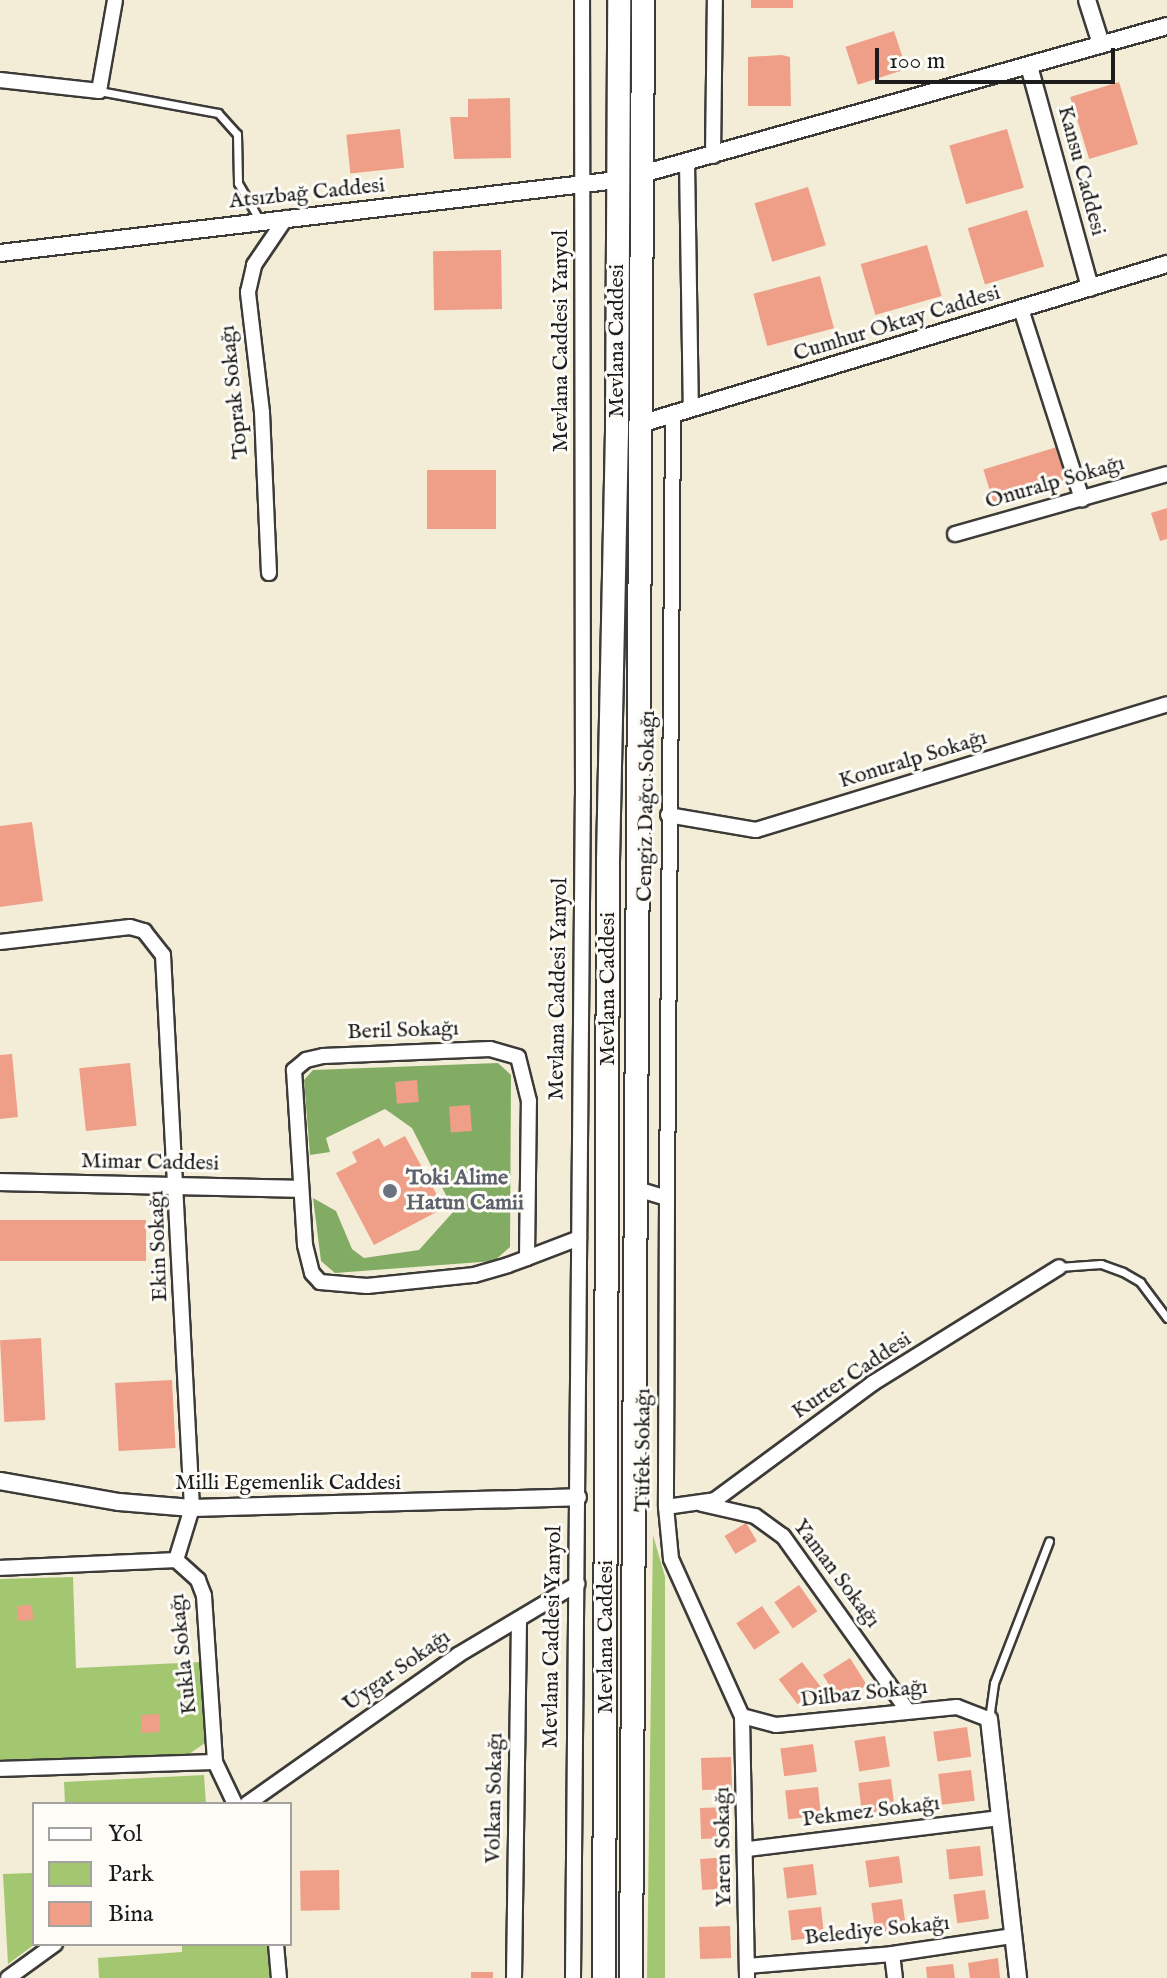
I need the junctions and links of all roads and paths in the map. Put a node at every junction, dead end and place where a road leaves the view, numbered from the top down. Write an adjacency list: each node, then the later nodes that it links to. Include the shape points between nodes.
1 (115, 0): 11 (street)
2 (582, 0): 16 (street, Mevlana Caddesi Yanyol)
3 (619, 0): 15 (main road, Mevlana Caddesi)
4 (643, 0): 14 (main road, Mevlana Caddesi)
5 (715, 0): 12 (street)
6 (1087, 0): 8 (street)
7 (1167, 26): 8 (street)
8 (1101, 44): 9 (street)
9 (1029, 66): 12 (street); 21 (street, Kansu Caddesi)
10 (0, 80): 11 (street)
11 (99, 91): 18 (lane, via 218,113 237,134 238,183)
12 (713, 156): 13 (street)
13 (687, 162): 14 (street); 23 (street)
14 (642, 174): 25 (main road, Mevlana Caddesi)
15 (618, 180): 16 (street, Atsızbağ Caddesi); 70 (main road, Mevlana Caddesi, via 608,861)
16 (584, 185): 17 (street, Atsızbağ Caddesi); 38 (street, Mevlana Caddesi Yanyol)
17 (286, 218): 18 (street, Atsızbağ Caddesi); 29 (street, Toprak Sokağı, via 254,265 248,292 262,412)
18 (260, 221): 19 (street, Atsızbağ Caddesi)
19 (0, 253)
20 (1167, 264): 21 (street, Cumhur Oktay Caddesi)
21 (1090, 288): 22 (street, Cumhur Oktay Caddesi)
22 (1021, 309): 23 (street, Cumhur Oktay Caddesi); 27 (street)
23 (691, 409): 24 (street, Cumhur Oktay Caddesi)
24 (673, 414): 25 (street, Cumhur Oktay Caddesi); 31 (street, Cengiz Dağcı Sokağı)
25 (640, 424): 36 (main road, Mevlana Caddesi)
26 (1167, 474): 27 (street, Onuralp Sokağı)
27 (1082, 499): 28 (street, Onuralp Sokağı)
28 (955, 534)
29 (269, 573)
30 (1167, 704): 31 (street, Konuralp Sokağı, via 756,830)
31 (668, 815): 37 (street, Cengiz Dağcı Sokağı)
32 (0, 942): 34 (street, Ekin Sokağı, via 130,927 152,939 163,955)
33 (0, 1182): 34 (street, Mimar Caddesi)
34 (179, 1186): 35 (street, Mimar Caddesi); 46 (street, Ekin Sokağı)
35 (298, 1189): 39 (street, via 308,1263 320,1282 367,1286 433,1281); 39 (street, Beril Sokağı, via 294,1070 306,1060 490,1049 518,1057 529,1101)
36 (637, 1189): 37 (street); 71 (main road, Mevlana Caddesi)
37 (667, 1198): 45 (street, Tüfek Sokağı)
38 (579, 1238): 39 (street); 43 (street, Mevlana Caddesi Yanyol)
39 (527, 1258)
40 (1059, 1267): 41 (lane, via 1101,1264 1123,1272 1140,1282); 44 (street, Kurter Caddesi, via 873,1383 732,1488)
41 (1167, 1318)
42 (0, 1481): 46 (street, Milli Egemenlik Caddesi, via 119,1502)
43 (578, 1497): 46 (street, Milli Egemenlik Caddesi); 50 (street, Mevlana Caddesi Yanyol)
44 (701, 1503): 45 (street, Kurter Caddesi); 52 (street, Yaman Sokağı, via 755,1516 783,1536)
45 (666, 1507): 53 (street, Tüfek Sokağı, via 678,1582)
46 (192, 1508): 48 (street)
47 (1049, 1541): 54 (lane, via 994,1683)
48 (176, 1560): 49 (street); 55 (street, Kukla Sokağı, via 198,1580 204,1596)
49 (0, 1568)
50 (577, 1584): 51 (street, Uygar Sokağı); 69 (street, Mevlana Caddesi Yanyol)
51 (519, 1619): 57 (street, Uygar Sokağı, via 458,1655); 68 (street, Volkan Sokağı)
52 (907, 1710): 53 (street, Dilbaz Sokağı, via 776,1725); 54 (street, Dilbaz Sokağı, via 957,1707)
53 (742, 1716): 60 (street, Yaren Sokağı)
54 (989, 1719): 59 (street)
55 (215, 1762): 56 (street); 58 (street, Kukla Sokağı)
56 (0, 1769)
57 (264, 1798)
58 (234, 1802)
59 (999, 1818): 60 (street, Pekmez Sokağı); 61 (street)
60 (748, 1849): 65 (street, Yaren Sokağı)
61 (1012, 1936): 64 (street, Belediye Sokağı); 73 (street)
62 (52, 1946): 66 (street)
63 (276, 1946): 67 (street)
64 (892, 1954): 65 (street, Belediye Sokağı); 72 (street)
65 (747, 1972)
66 (8, 1978)
67 (279, 1978)
68 (514, 1978)
69 (573, 1978)
70 (604, 1978)
71 (631, 1978)
72 (895, 1978)
73 (1018, 1978)

